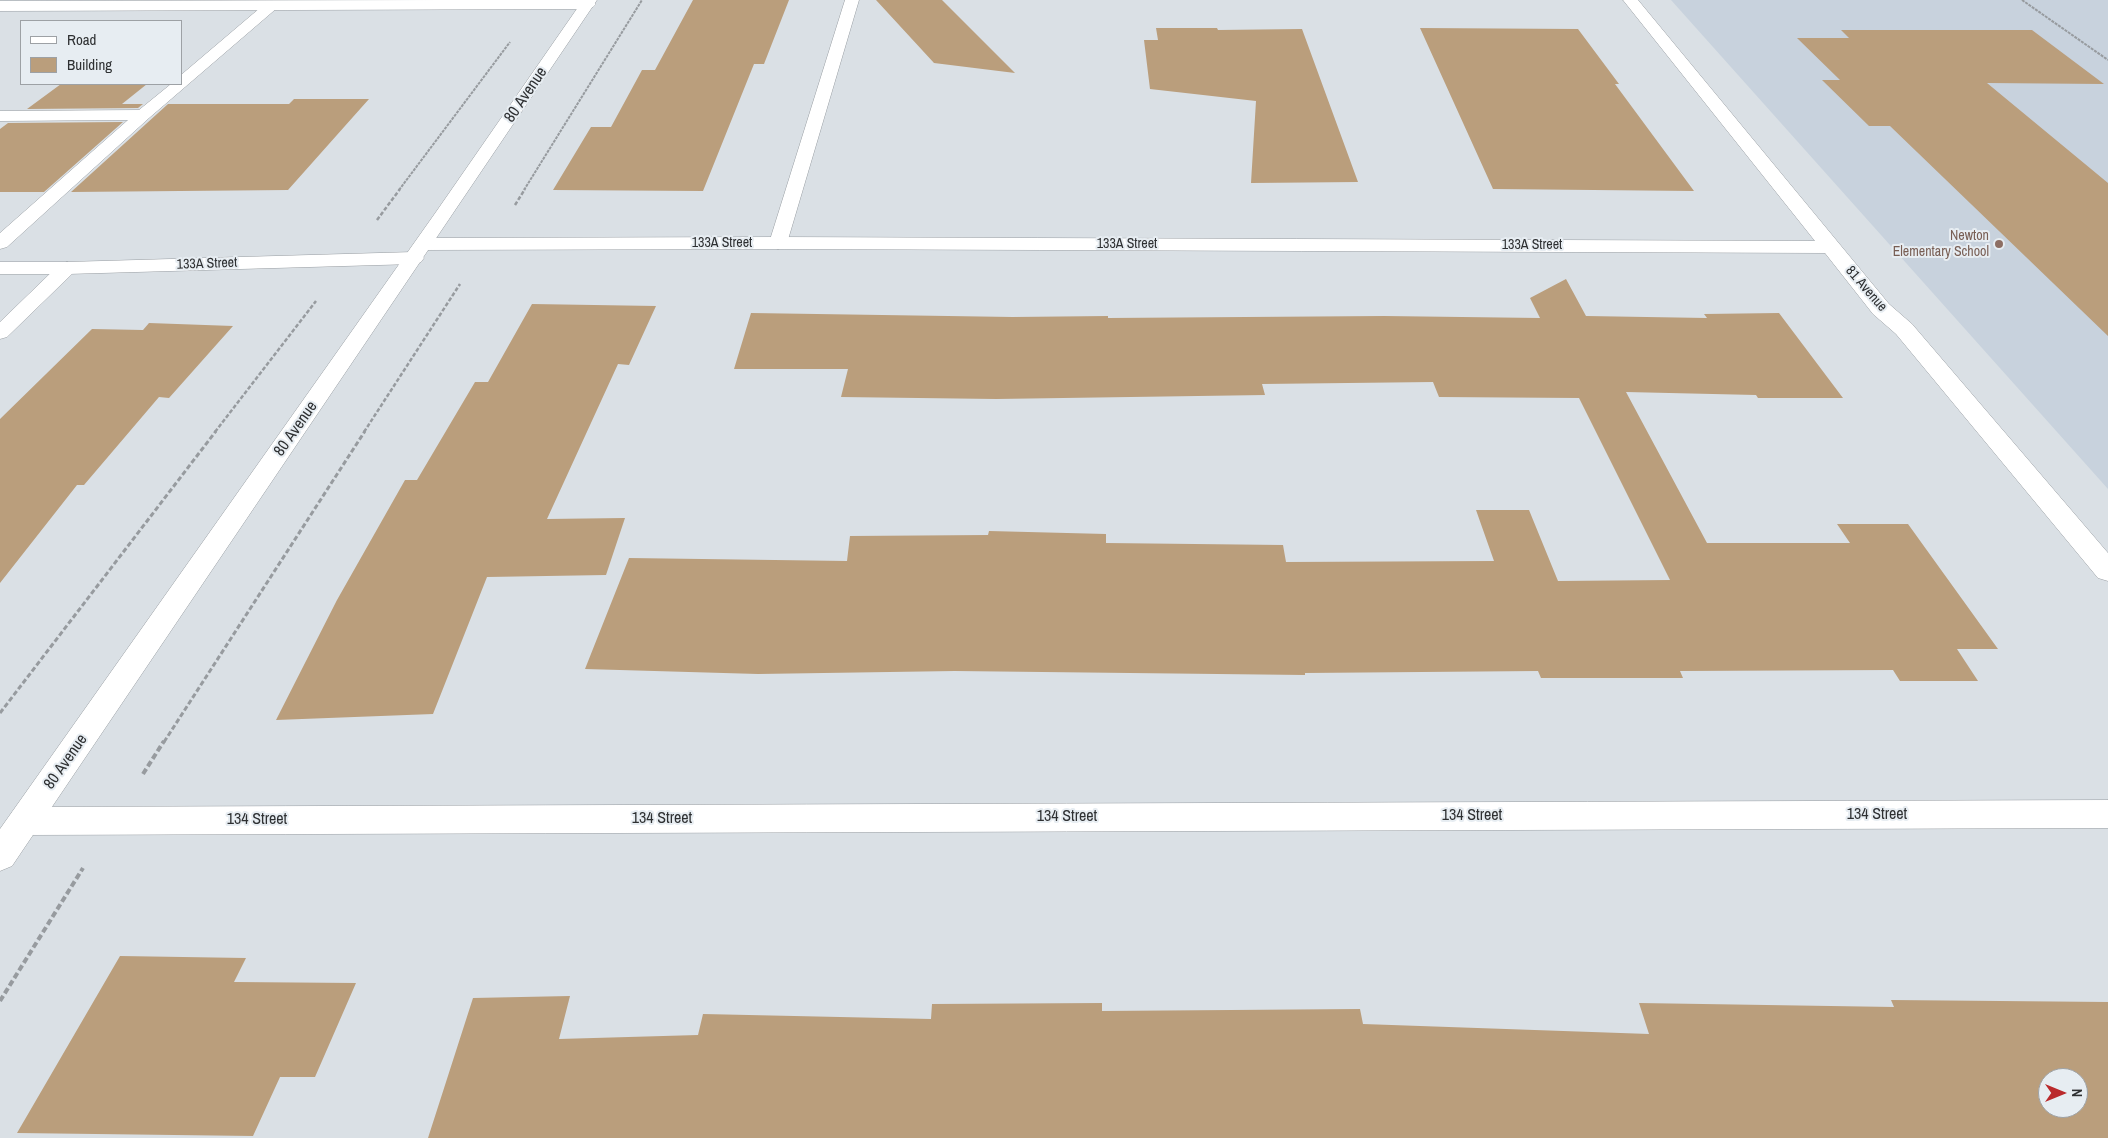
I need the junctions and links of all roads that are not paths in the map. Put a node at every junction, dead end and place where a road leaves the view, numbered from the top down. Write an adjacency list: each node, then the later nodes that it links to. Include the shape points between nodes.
1 (852, 0): 13 (lane)
2 (1630, 0): 14 (street, 81 Avenue)
3 (333, 2): 4 (street); 6 (street)
4 (589, 2): 15 (street, 80 Avenue)
5 (60, 3): 6 (street); 7 (street)
6 (272, 5): 8 (lane)
7 (0, 6)
8 (182, 82)
9 (179, 85): 10 (lane)
10 (144, 115): 11 (lane); 12 (lane)
11 (0, 116)
12 (0, 243)
13 (778, 243): 14 (street, 133A Street); 15 (street, 133A Street)
14 (1830, 246): 19 (street, 81 Avenue)
15 (419, 251): 17 (street, 133A Street); 21 (street, 80 Avenue)
16 (0, 268): 17 (street, 133A Street)
17 (67, 268): 18 (lane)
18 (0, 332)
19 (2108, 571)
20 (2108, 814): 21 (street, 134 Street)
21 (25, 821): 22 (street, 80 Avenue)
22 (0, 856)

